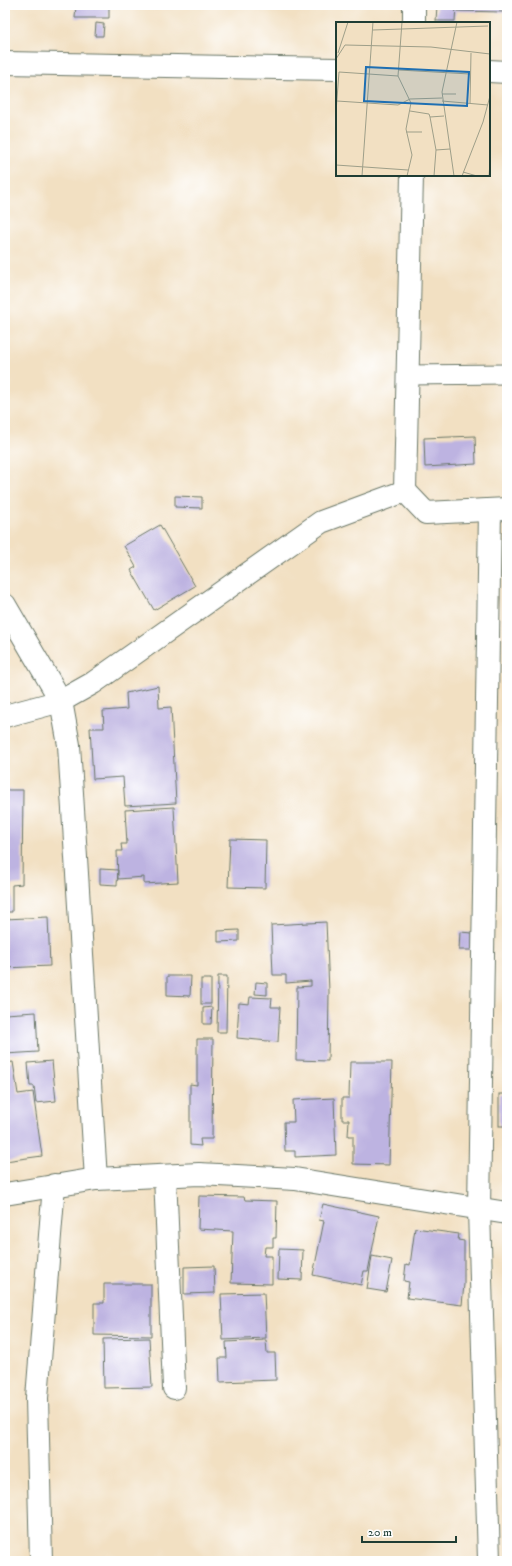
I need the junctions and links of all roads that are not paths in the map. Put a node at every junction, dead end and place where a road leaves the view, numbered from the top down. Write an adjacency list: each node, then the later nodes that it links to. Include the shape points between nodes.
1 (414, 5): 2 (street)
2 (414, 22)
3 (5, 63): 4 (street)
4 (336, 69)
5 (490, 72): 6 (street)
6 (507, 72)
7 (412, 176): 9 (street)
8 (507, 374): 9 (lane)
9 (408, 375): 10 (street)
10 (406, 491): 11 (street, via 426,513); 13 (street, via 321,522 93,683)
11 (499, 510): 19 (street)
12 (5, 605): 13 (street)
13 (61, 701): 14 (street); 16 (street, via 69,745)
14 (5, 716)
15 (165, 1176): 16 (street); 19 (street, via 200,1174 295,1179); 21 (street)
16 (96, 1179): 17 (street)
17 (54, 1185): 18 (street); 22 (street, via 37,1398)
18 (5, 1194)
19 (480, 1209): 20 (street); 23 (street)
20 (507, 1213)
21 (174, 1388)
22 (41, 1561)
23 (489, 1561)

